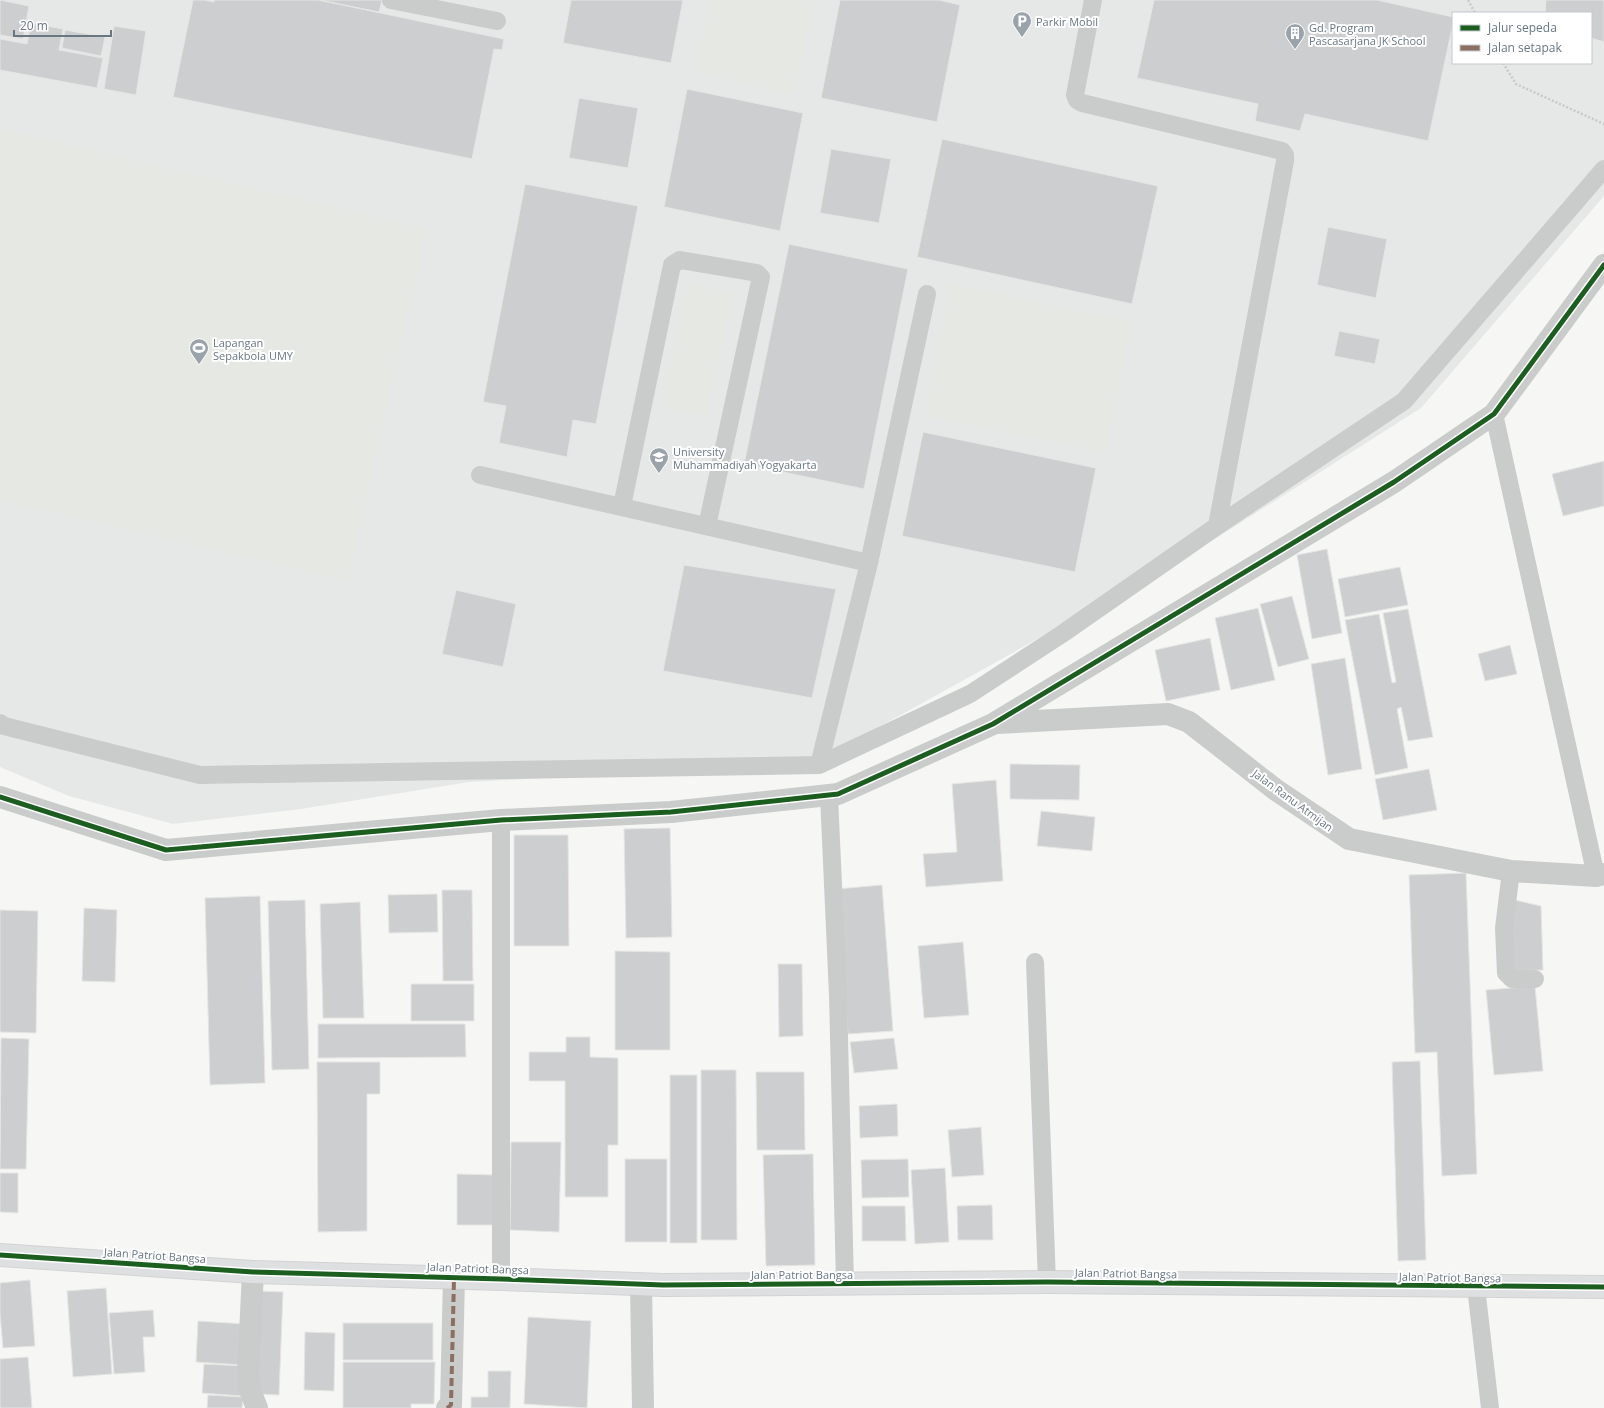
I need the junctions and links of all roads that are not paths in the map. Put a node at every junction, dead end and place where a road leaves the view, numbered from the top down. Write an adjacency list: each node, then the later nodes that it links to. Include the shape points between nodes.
1 (391, 0): 3 (lane)
2 (1093, 0): 11 (lane, via 1075,95 1077,100 1082,104 1282,152 1285,155 1286,161)
3 (497, 21)
4 (1604, 168): 11 (lane, via 1405,399)
5 (1604, 265): 7 (street)
6 (927, 294): 12 (lane)
7 (1494, 414): 14 (street, via 1394,482); 20 (lane)
8 (480, 475): 9 (lane)
9 (622, 506): 10 (lane); 10 (lane, via 672,265 680,260 757,273 761,277)
10 (707, 526): 12 (lane)
11 (1218, 526): 15 (lane, via 970,694)
12 (869, 563): 15 (lane)
13 (0, 723): 15 (lane, via 200,775)
14 (993, 724): 16 (street); 19 (street, Jalan Ranu Atmijan, via 1168,714 1189,722 1276,790 1349,839)
15 (819, 765)
16 (829, 796): 18 (street, via 671,812); 29 (lane, via 838,996)
17 (0, 797): 18 (street, via 166,850)
18 (501, 820): 26 (lane)
19 (1511, 871): 20 (street, Jalan Ranu Atmijan); 22 (lane, via 1504,928 1506,973 1512,979)
20 (1601, 876)
21 (1035, 962): 27 (lane)
22 (1535, 979)
23 (0, 1255): 24 (street, Jalan Patriot Bangsa)
24 (253, 1272): 25 (street, Jalan Patriot Bangsa); 32 (street, via 248,1376 249,1388)
25 (454, 1278): 26 (street, Jalan Patriot Bangsa); 33 (street, via 451,1405)
26 (501, 1279): 28 (street, Jalan Patriot Bangsa)
27 (1047, 1282): 29 (street, Jalan Patriot Bangsa); 30 (street, Jalan Patriot Bangsa)
28 (641, 1284): 29 (street, Jalan Patriot Bangsa); 34 (street)
29 (845, 1284)
30 (1476, 1287): 31 (street, Jalan Patriot Bangsa); 35 (lane)
31 (1604, 1287)
32 (257, 1408)
33 (447, 1408)
34 (643, 1408)
35 (1490, 1408)

